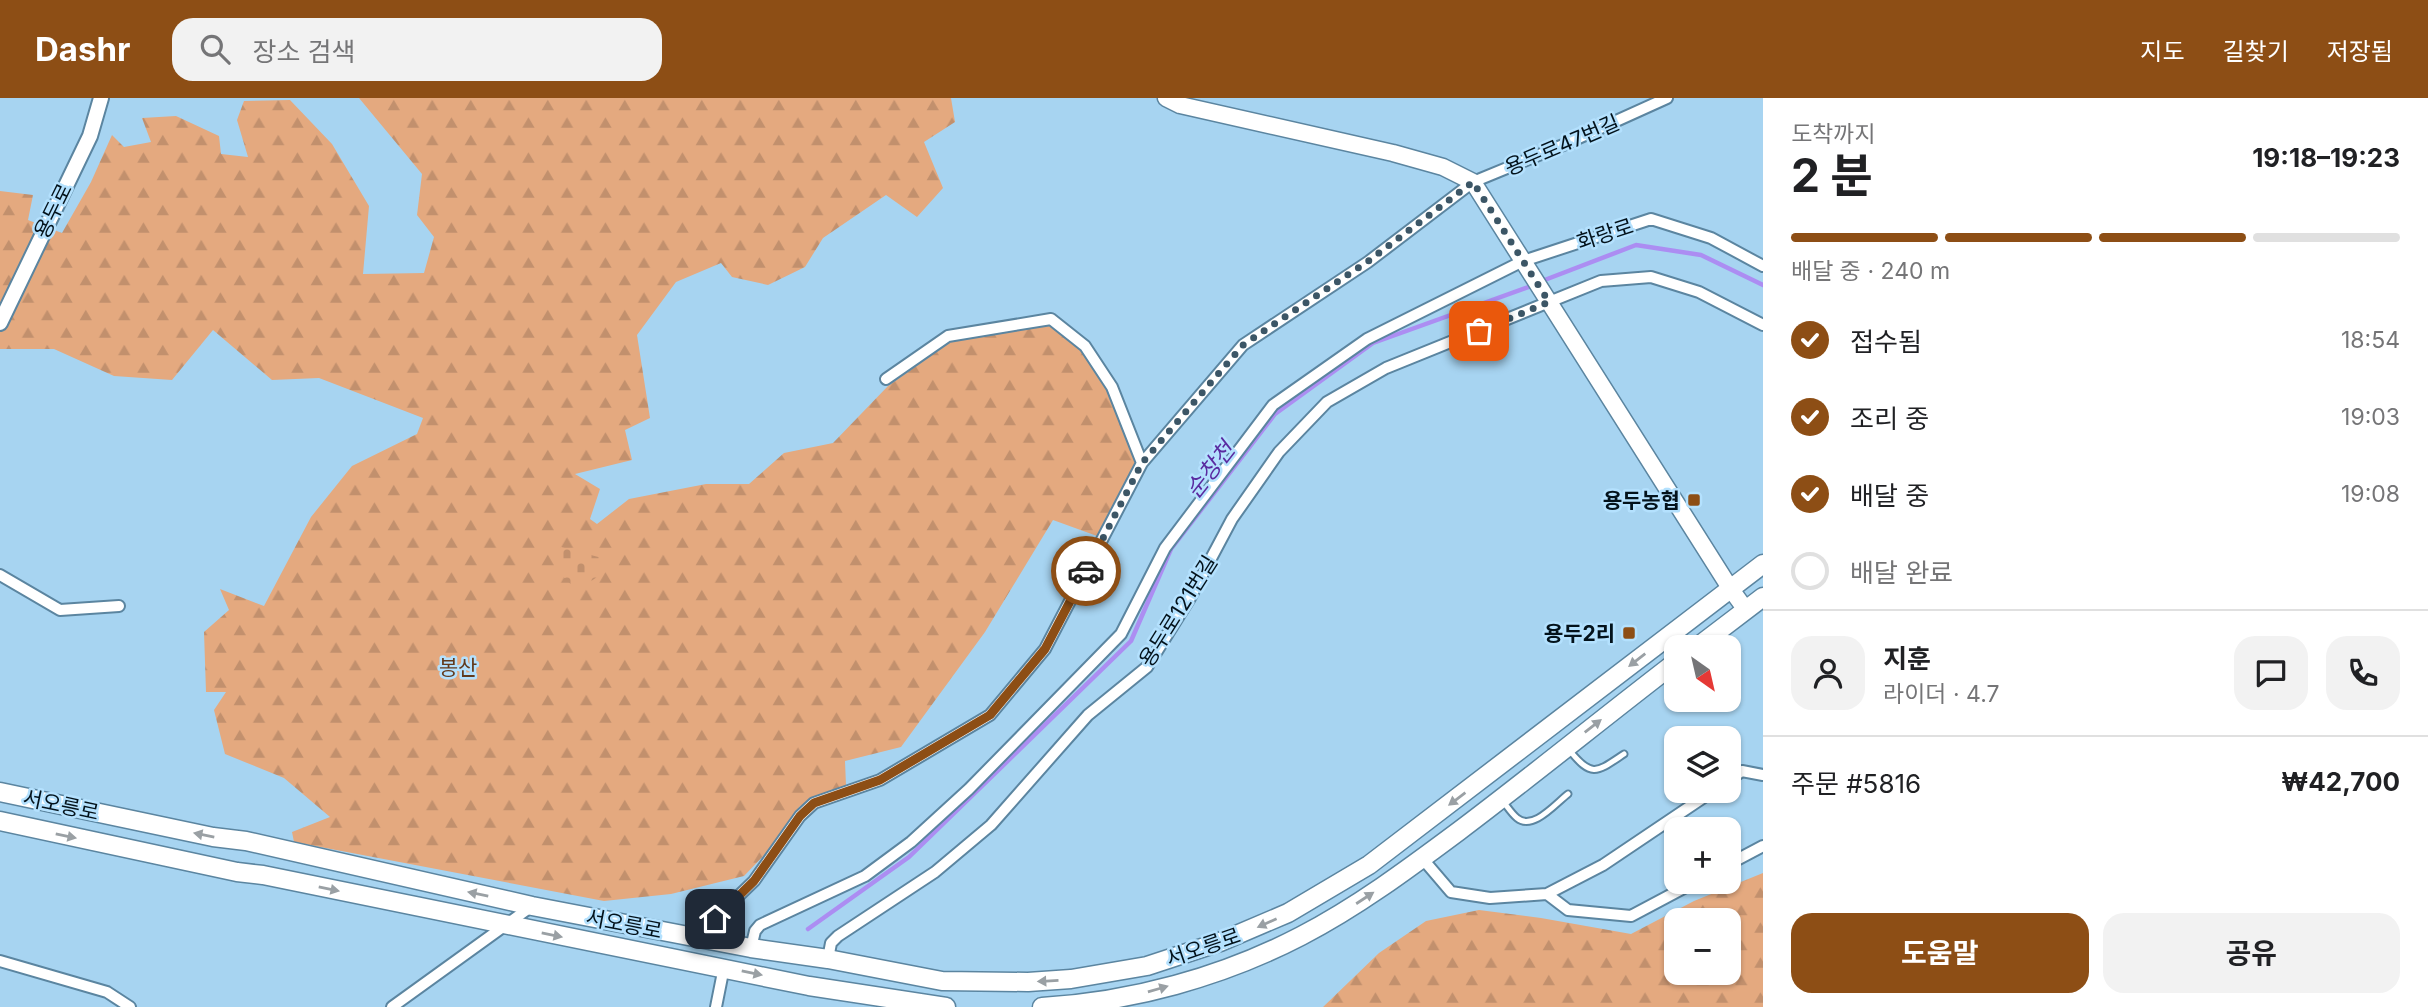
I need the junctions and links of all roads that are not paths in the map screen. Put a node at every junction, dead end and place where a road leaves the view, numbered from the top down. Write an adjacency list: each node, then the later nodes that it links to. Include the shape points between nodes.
1 (102, 98): 8 (street, 용두로, via 90,136)
2 (1166, 98): 4 (main road, via 1180,105 1393,153 1443,167)
3 (1667, 98): 4 (street, 용두로47번길)
4 (1473, 182): 5 (main road); 11 (street, 용두로47번길, via 1367,262 1243,345)
5 (1526, 266): 6 (street, 화랑로, via 1650,219 1711,238); 7 (main road); 37 (street, 화랑로, via 1367,340 1273,405 1165,548 1121,634 911,842 865,876 766,920 755,931)
6 (1763, 266)
7 (1547, 298): 9 (street, 용두로121번길, via 1601,281 1651,277 1699,292); 14 (main road); 38 (street, 용두로121번길, via 1386,368 1327,401 1279,452 1232,519 1147,667 1088,715 991,825 934,872 838,936 831,943)
8 (0, 323)
9 (1763, 325)
10 (886, 379): 11 (street, via 948,336 1051,319 1085,346 1112,387)
11 (1142, 463): 36 (street, 용두로47번길, via 1045,649 990,715 880,780 814,803 754,881)
12 (1763, 564): 14 (main road, 서오릉로)
13 (0, 575): 16 (street, via 60,610)
14 (1730, 588): 17 (main road); 38 (main road, 서오릉로, one-way to 38, via 1369,865 1249,931 1147,966 1028,982 942,981)
15 (1763, 597): 17 (main road)
16 (119, 606)
17 (1746, 610): 18 (main road)
18 (1713, 635)
19 (1664, 671): 20 (main road, 서오릉로, one-way to 19)
20 (1567, 747): 21 (lane, via 1584,768 1592,770 1600,770); 26 (main road, 서오릉로)
21 (1624, 754)
22 (1741, 772): 23 (street)
23 (1763, 775)
24 (0, 792): 34 (main road, 서오릉로, one-way to 24)
25 (1567, 793): 26 (lane, via 1534,821 1526,822)
26 (1501, 799): 30 (main road, 서오릉로)
27 (1695, 803): 32 (street, via 1603,865)
28 (0, 821): 35 (main road, 서오릉로, one-way to 35)
29 (1763, 846): 31 (street)
30 (1422, 858): 32 (street, via 1451,892 1490,898); 45 (main road, 서오릉로, one-way to 30, via 1153,992 1229,967 1300,937)
31 (1741, 858)
32 (1547, 894): 33 (street, via 1568,910 1631,916)
33 (1672, 894)
34 (532, 905): 35 (street); 36 (main road, 서오릉로)
35 (504, 925): 40 (main road, 서오릉로, one-way to 40); 42 (street)
36 (696, 937): 37 (main road, 서오릉로)
37 (751, 948): 38 (main road, 서오릉로)
38 (828, 959)
39 (0, 961): 41 (street, via 107,992)
40 (724, 967): 43 (street); 44 (main road, 서오릉로, one-way to 44, via 809,986)
41 (130, 1007)
42 (392, 1007)
43 (716, 1007)
44 (946, 1007)
45 (1042, 1007)

